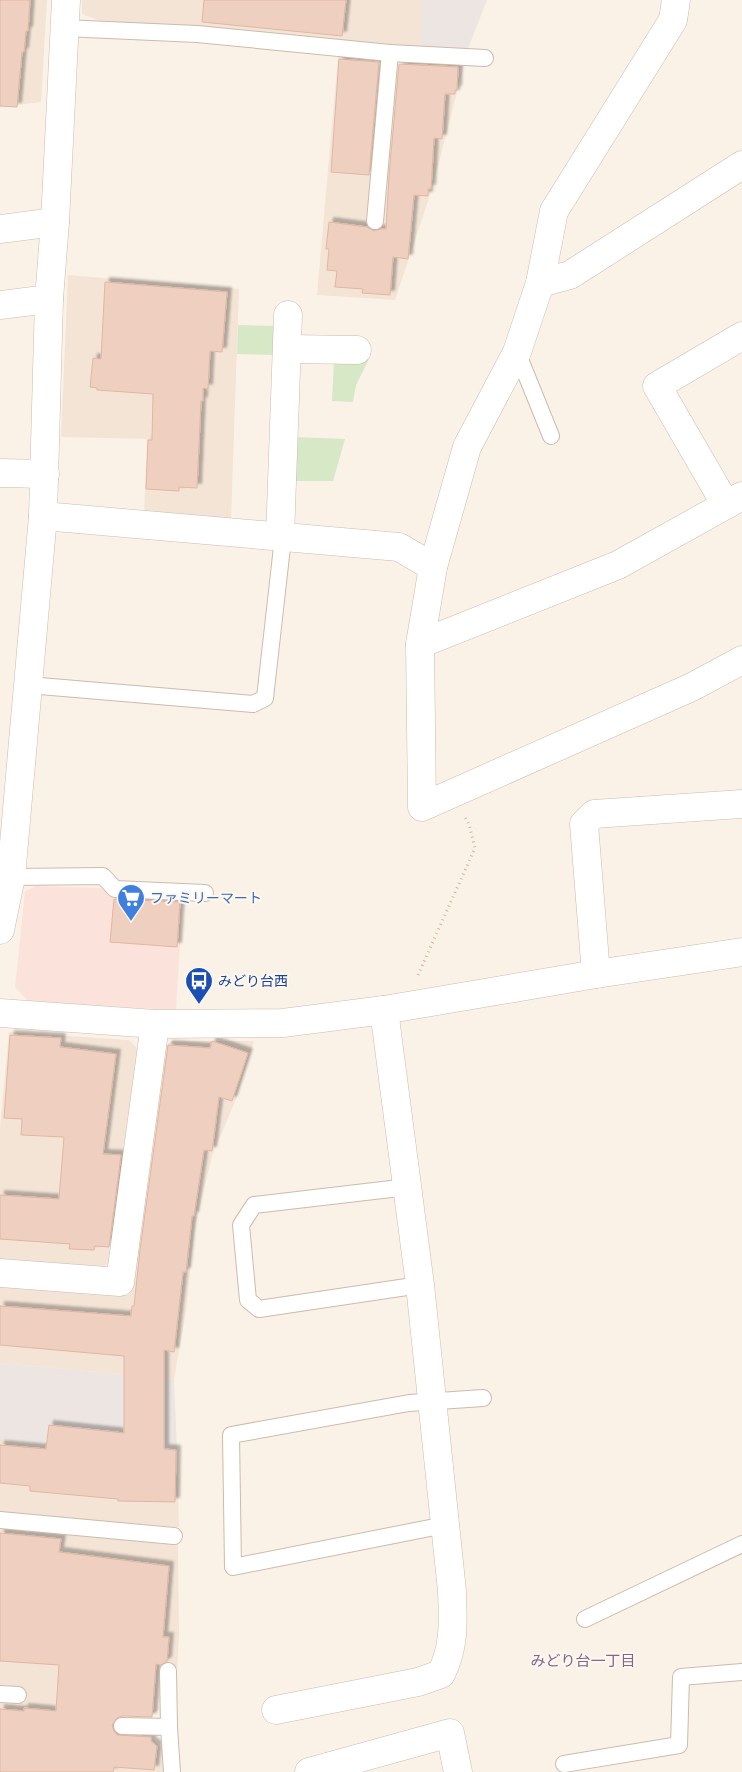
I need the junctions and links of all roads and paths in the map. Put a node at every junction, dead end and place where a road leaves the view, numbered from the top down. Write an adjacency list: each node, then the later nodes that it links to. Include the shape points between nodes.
1 (66, 0): 3 (street)
2 (676, 0): 10 (street, via 674,20 554,212)
3 (64, 28): 4 (lane, via 197,34); 8 (street)
4 (390, 53): 5 (lane); 7 (lane)
5 (485, 58)
6 (742, 165): 10 (street, via 570,275)
7 (375, 221)
8 (56, 222): 9 (street); 11 (street)
9 (0, 229)
10 (540, 283): 17 (street)
11 (49, 299): 12 (street); 20 (street)
12 (0, 305)
13 (288, 315): 15 (street)
14 (742, 336): 21 (street, via 657,386)
15 (287, 349): 16 (street); 23 (street)
16 (357, 350)
17 (517, 352): 18 (lane); 24 (street, via 467,447)
18 (551, 436)
19 (0, 473): 20 (street)
20 (45, 474): 22 (street)
21 (734, 500): 25 (street, via 618,565)
22 (43, 516): 23 (street); 27 (street)
23 (281, 537): 24 (street, via 399,547); 27 (lane, via 265,698 253,704)
24 (433, 567): 25 (street)
25 (420, 644): 28 (street, via 422,807)
26 (742, 660): 28 (street, via 692,687)
27 (28, 685): 30 (street)
28 (453, 793): 35 (path, via 469,824 475,848 414,984)
29 (742, 804): 34 (street, via 594,814 584,824)
30 (11, 877): 31 (lane, via 102,876 115,889); 32 (street)
31 (205, 893)
32 (0, 930)
33 (742, 952): 34 (street)
34 (596, 974): 35 (street)
35 (416, 1004): 36 (street)
36 (384, 1010): 38 (street, via 283,1024); 39 (street)
37 (0, 1013): 38 (street)
38 (155, 1024): 40 (street, via 120,1282)
39 (408, 1187): 41 (street); 41 (lane, via 254,1205 241,1225 248,1300 259,1309)
40 (0, 1273)
41 (420, 1285): 43 (street)
42 (483, 1398): 43 (lane)
43 (431, 1402): 45 (street); 45 (lane, via 409,1403 231,1435 233,1567)
44 (0, 1520): 46 (lane)
45 (444, 1526): 53 (street, via 454,1628 448,1659 441,1674 418,1682)
46 (174, 1536)
47 (742, 1544): 48 (lane)
48 (585, 1619)
49 (168, 1671): 55 (lane)
50 (742, 1672): 56 (lane, via 681,1677 679,1745)
51 (0, 1694): 52 (lane)
52 (18, 1695)
53 (276, 1710)
54 (122, 1726): 55 (lane)
55 (168, 1727): 57 (lane)
56 (564, 1764)
57 (172, 1772)
58 (309, 1772): 59 (street, via 450,1733)
59 (458, 1772)

